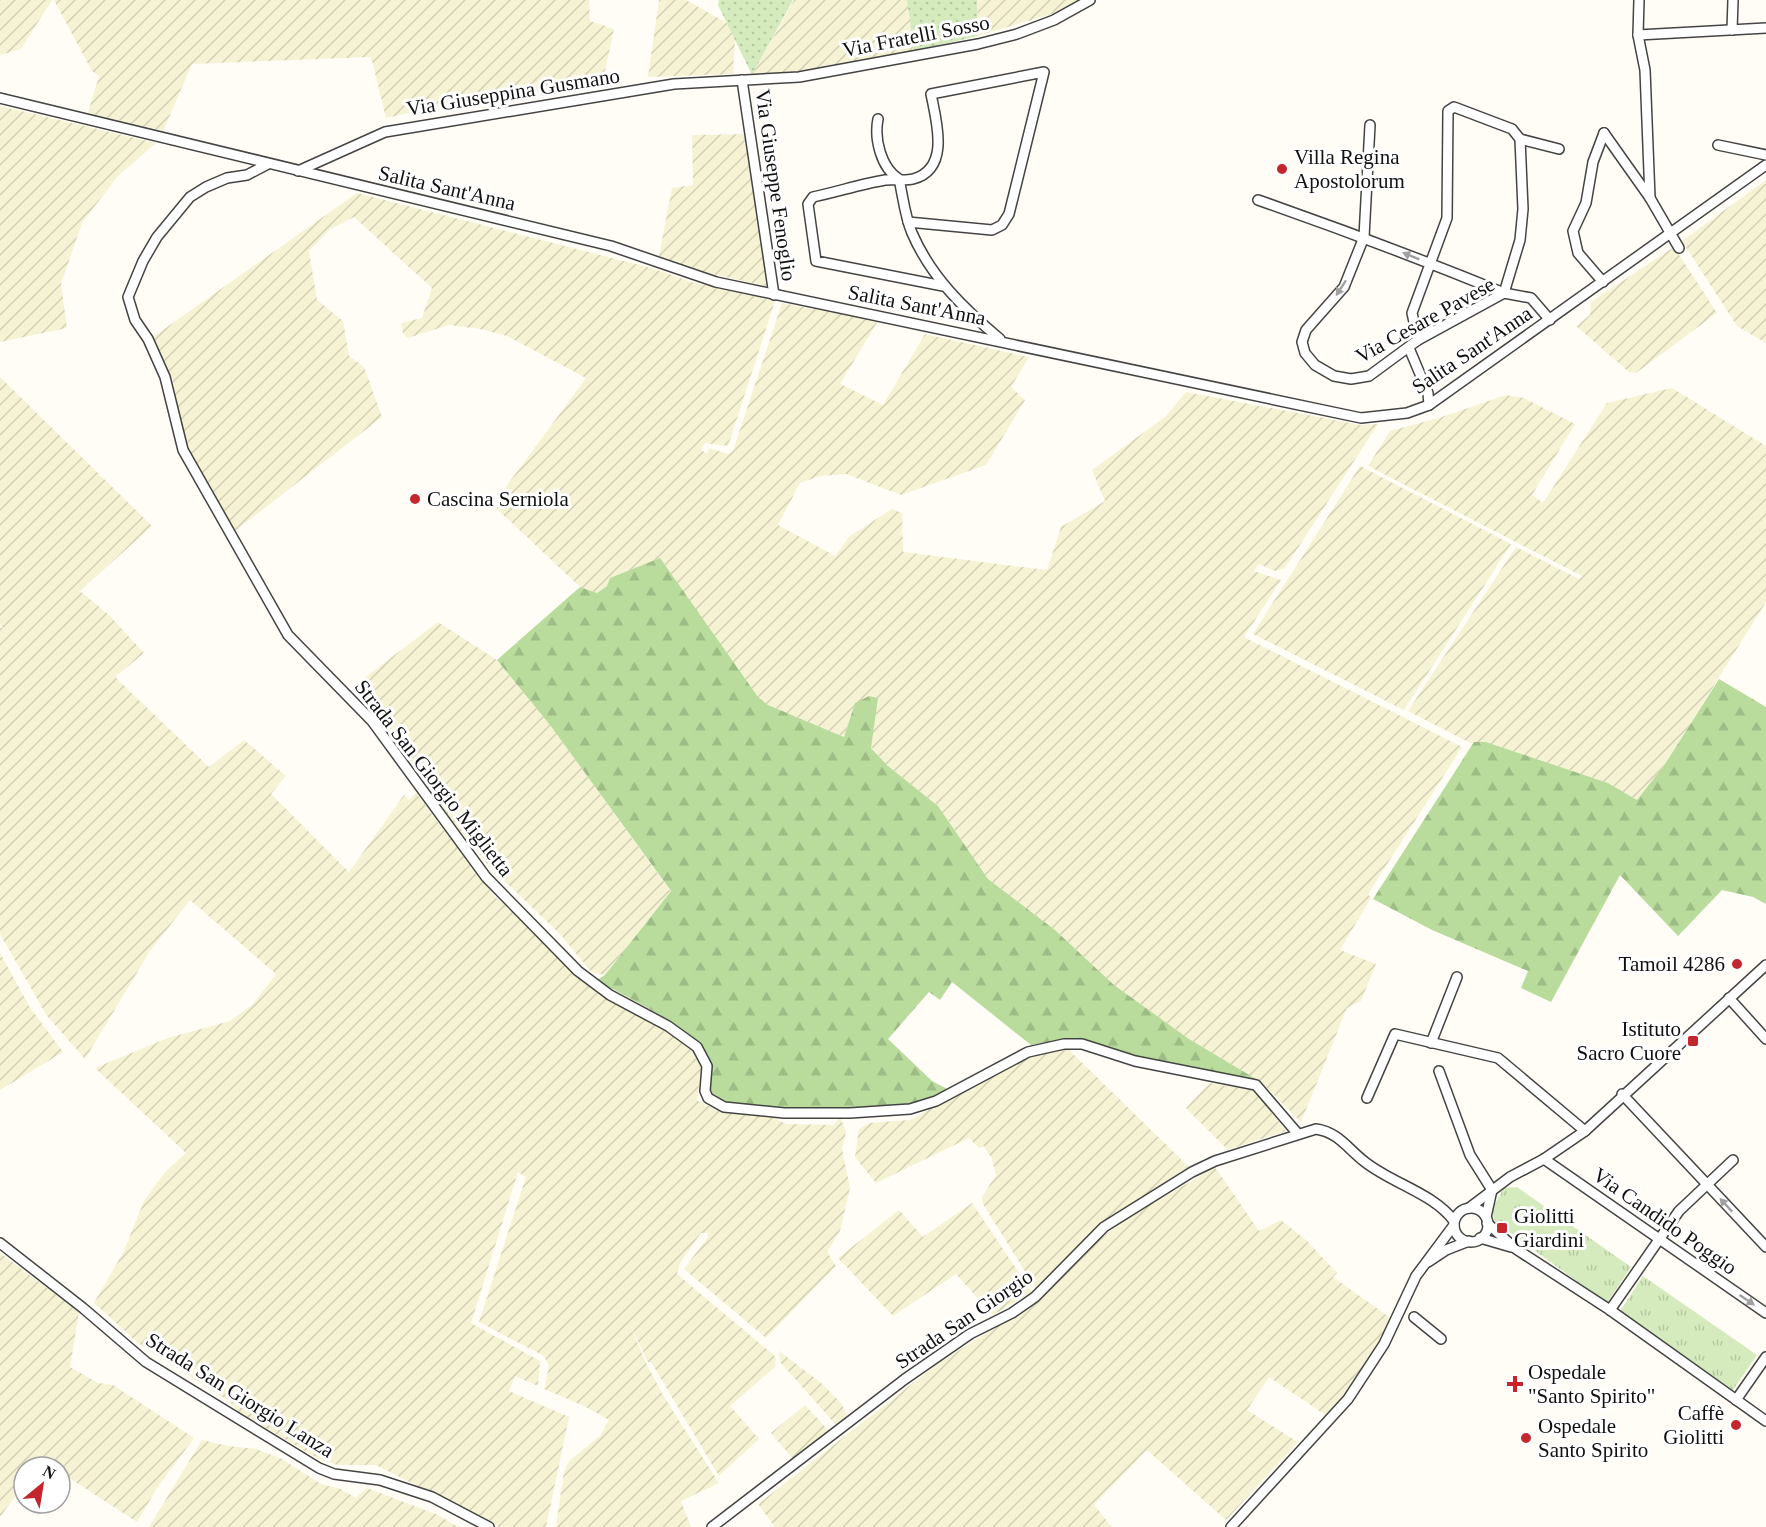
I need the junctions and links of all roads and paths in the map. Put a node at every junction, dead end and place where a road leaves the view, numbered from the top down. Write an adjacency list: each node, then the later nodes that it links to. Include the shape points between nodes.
1 (1090, 0): 7 (street, Via Fratelli Sosso, via 1045,23 978,44 799,77)
2 (1639, 0): 6 (street)
3 (1733, 0): 5 (street)
4 (1766, 28): 5 (street)
5 (1732, 30): 6 (street)
6 (1638, 35): 19 (street, via 1645,70)
7 (742, 80): 17 (street, Via Giuseppina Gusmano, via 674,84 385,132); 29 (street, Via Giuseppe Fenoglio)
8 (0, 98): 15 (street, Salita Sant'Anna)
9 (878, 119): 18 (street, via 876,130 885,164)
10 (1370, 125): 23 (street)
11 (1521, 139): 13 (street); 25 (street, via 1512,129 1454,107 1449,111 1447,218); 28 (street, via 1520,240)
12 (1718, 145): 14 (street)
13 (1559, 149)
14 (1766, 155)
15 (268, 164): 17 (street, Salita Sant'Anna); 44 (street, Strada San Giorgio Miglietta, via 247,175 206,187 190,198 157,237 128,297 135,320 165,377 183,450 288,635 372,721 486,877 578,971 610,995 668,1026 697,1047 706,1066 708,1098 724,1107 784,1113 910,1109 936,1101 1028,1052 1082,1044 1135,1061 1256,1085)
16 (1766, 165): 22 (street, Salita Sant'Anna)
17 (298, 171): 29 (street, Salita Sant'Anna, via 611,246 695,276)
18 (899, 179): 21 (street); 21 (street, via 912,180 923,175 936,157 939,144 931,94 1044,72 1009,214 1002,225 992,230); 27 (street, via 813,197 808,204 816,261)
19 (1650, 198): 22 (street); 26 (street, via 1604,133 1593,162 1586,203 1573,231 1578,253)
20 (1258, 200): 23 (street)
21 (908, 222): 27 (street, via 924,258)
22 (1670, 234): 24 (street); 26 (street, Salita Sant'Anna)
23 (1364, 237): 25 (street, one-way to 23); 33 (street, Via Cesare Pavese, one-way to 33, via 1344,287 1306,330 1302,342 1305,353 1315,365 1334,376 1351,379 1369,376)
24 (1679, 248)
25 (1432, 264): 28 (street); 32 (street, via 1412,313)
26 (1603, 282): 30 (street, Salita Sant'Anna)
27 (943, 286): 31 (street)
28 (1504, 293): 30 (street, Via Cesare Pavese, via 1531,298); 32 (street, Via Cesare Pavese)
29 (774, 295): 31 (street, Salita Sant'Anna)
30 (1550, 320): 34 (street, Salita Sant'Anna)
31 (1002, 340): 34 (street, Salita Sant'Anna, via 1361,418 1407,413)
32 (1418, 340): 33 (street, Via Cesare Pavese)
33 (1409, 348): 34 (street, via 1428,393)
34 (1429, 405)
35 (1764, 969): 37 (street)
36 (1458, 977): 39 (street)
37 (1729, 998): 38 (street); 41 (street)
38 (1766, 1039)
39 (1431, 1043): 42 (street, via 1395,1034); 43 (street, via 1498,1058)
40 (1440, 1071): 48 (street, via 1470,1155)
41 (1622, 1094): 43 (street); 47 (street)
42 (1367, 1098)
43 (1585, 1131): 45 (street)
44 (1298, 1134): 49 (street, Strada San Giorgio, via 1316,1129 1334,1133 1366,1163); 69 (street, Strada San Giorgio, via 1207,1165 1104,1227 1035,1297 970,1334 914,1373)
45 (1544, 1159): 48 (street); 54 (street, Via Candido Poggio)
46 (1733, 1160): 47 (street)
47 (1706, 1184): 54 (street, via 1679,1211); 57 (street, one-way to 47)
48 (1492, 1190): 50 (street); 51 (street)
49 (1431, 1200): 50 (street, Strada San Giorgio); 52 (street, Strada San Giorgio)
50 (1467, 1208): 51 (street, via 1481,1212); 52 (street)
51 (1487, 1220): 53 (street, via 1485,1234); 58 (street)
52 (1454, 1223): 55 (street, via 1458,1235); 59 (street)
53 (1480, 1238): 55 (street); 58 (street)
54 (1660, 1240): 60 (street); 61 (street, Via Candido Poggio, one-way to 61)
55 (1469, 1241): 59 (street)
56 (0, 1243): 68 (street, Strada San Giorgio Lanza, via 146,1362 319,1468 380,1480 432,1497)
57 (1766, 1247)
58 (1516, 1249): 60 (street)
59 (1423, 1265): 67 (street, via 1384,1344 1359,1384)
60 (1610, 1310): 65 (street)
61 (1766, 1313)
62 (1414, 1317): 63 (street)
63 (1441, 1339)
64 (1766, 1357): 65 (street)
65 (1736, 1400): 66 (street)
66 (1766, 1421)
67 (1234, 1526)
68 (489, 1527)
69 (712, 1527)

